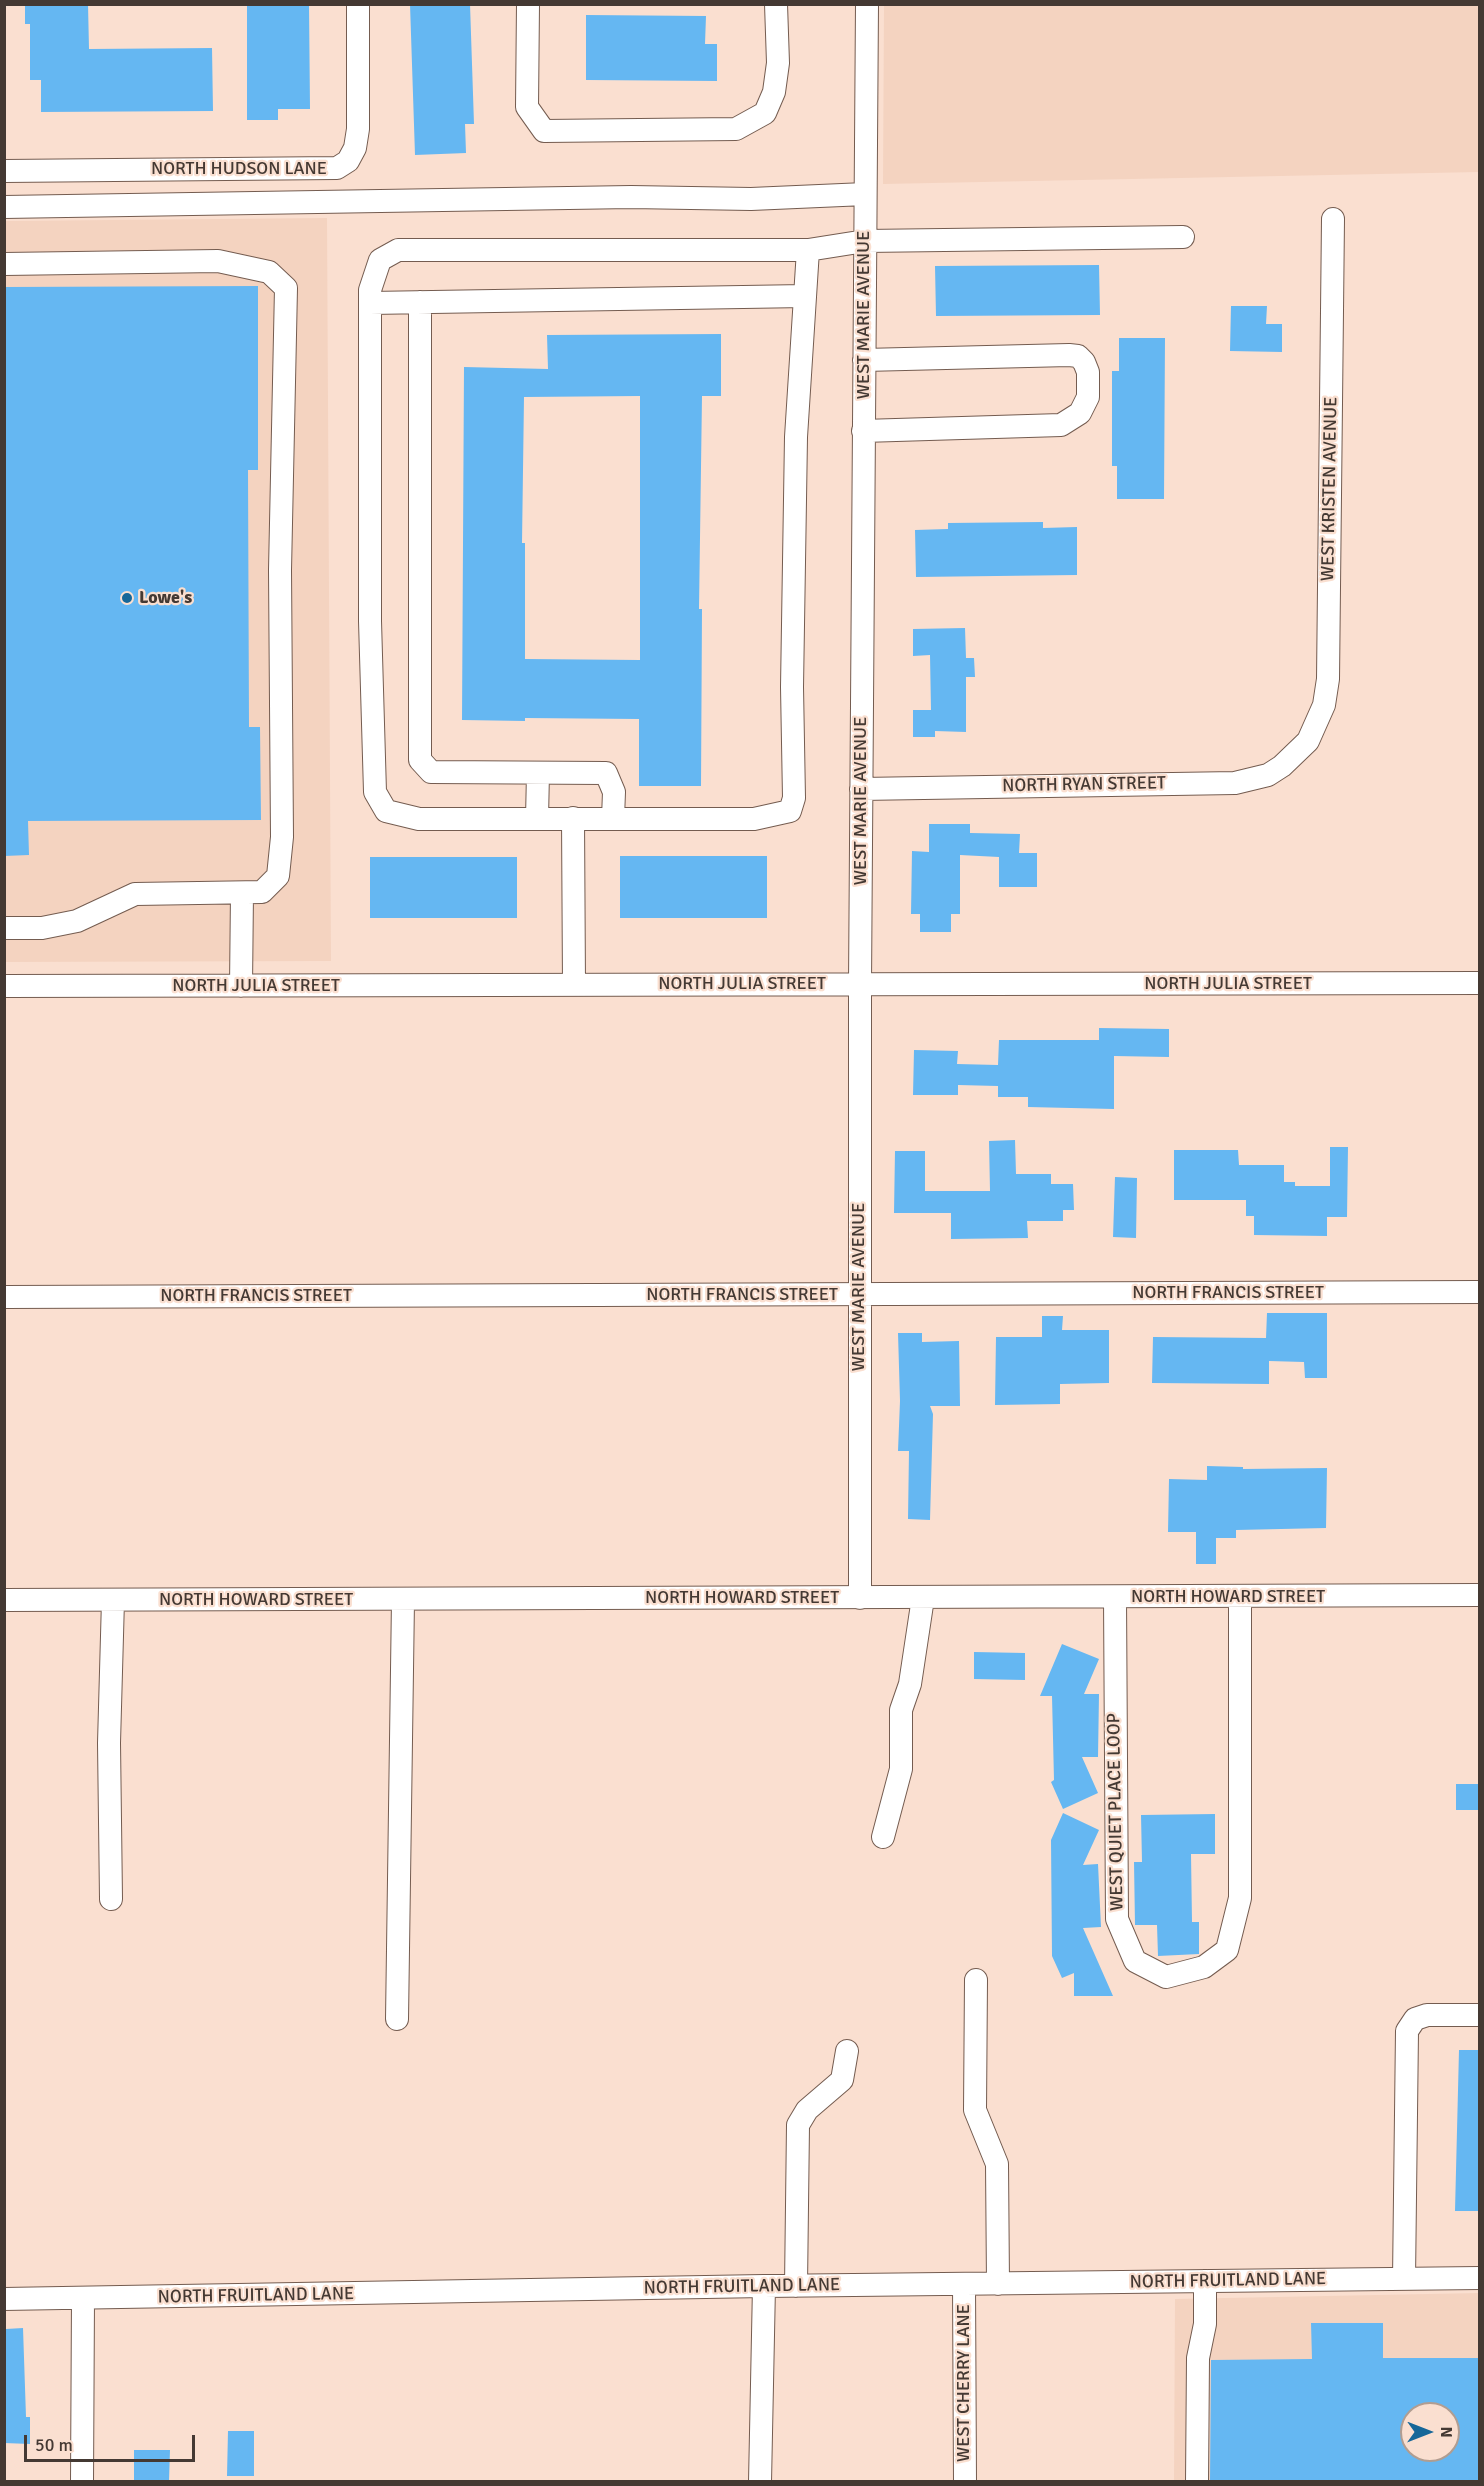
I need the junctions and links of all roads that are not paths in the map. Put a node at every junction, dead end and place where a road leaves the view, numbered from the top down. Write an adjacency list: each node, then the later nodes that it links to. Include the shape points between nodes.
1 (358, 4): 5 (street, NORTH HUDSON LANE, via 358,129 348,161 337,168)
2 (528, 4): 3 (street, via 527,107 544,131 736,129 746,124 765,113 774,92)
3 (776, 4)
4 (867, 4): 6 (street, WEST MARIE AVENUE)
5 (4, 171)
6 (865, 194): 7 (street, via 751,199); 10 (street, WEST MARIE AVENUE)
7 (4, 207)
8 (1333, 219): 18 (street, WEST KRISTEN AVENUE, via 1328,679 1320,719)
9 (1183, 237): 10 (street)
10 (865, 241): 11 (street); 16 (street, WEST MARIE AVENUE)
11 (808, 250): 13 (street); 15 (street, via 398,250 380,260)
12 (4, 264): 24 (street, via 218,261 268,272 286,288 280,570 282,837 278,876 262,892)
13 (805, 296): 14 (street); 23 (street, via 796,437 794,798 790,811 754,819)
14 (420, 302): 15 (street); 19 (street, via 420,760 431,772)
15 (370, 303): 21 (street, via 370,621 375,792 386,811 418,819)
16 (864, 360): 17 (street, WEST MARIE AVENUE); 17 (street, via 1069,355 1084,362 1088,397 1080,414 1061,425)
17 (863, 431): 20 (street, WEST MARIE AVENUE)
18 (1299, 752): 20 (street, NORTH RYAN STREET, via 1268,775 1235,783)
19 (538, 773): 21 (street); 23 (street, via 606,773 614,792)
20 (861, 789): 27 (street, WEST MARIE AVENUE)
21 (537, 818): 22 (street)
22 (573, 818): 23 (street); 28 (street)
23 (613, 818)
24 (242, 893): 25 (street, via 135,894 77,921 42,928); 30 (street)
25 (4, 928)
26 (1479, 983): 27 (street, NORTH JULIA STREET)
27 (860, 984): 28 (street, NORTH JULIA STREET); 32 (street, WEST MARIE AVENUE)
28 (574, 985): 30 (street, NORTH JULIA STREET)
29 (4, 986): 30 (street, NORTH JULIA STREET)
30 (241, 986)
31 (1479, 1292): 32 (street, NORTH FRANCIS STREET)
32 (859, 1295): 33 (street, NORTH FRANCIS STREET); 36 (street, WEST MARIE AVENUE)
33 (4, 1297)
34 (1479, 1595): 35 (street, NORTH HOWARD STREET)
35 (1240, 1597): 38 (street, NORTH HOWARD STREET); 38 (street, WEST QUIET PLACE LOOP, via 1240,1898 1227,1950 1204,1968 1166,1977 1135,1961 1117,1919)
36 (860, 1598): 37 (street, NORTH HOWARD STREET); 41 (street, NORTH HOWARD STREET)
37 (923, 1598): 38 (street, NORTH HOWARD STREET); 42 (street, via 910,1684 901,1710 901,1769)
38 (1115, 1598)
39 (4, 1600): 40 (street, NORTH HOWARD STREET)
40 (113, 1600): 41 (street, NORTH HOWARD STREET); 43 (street)
41 (403, 1600): 46 (street)
42 (883, 1837)
43 (111, 1899)
44 (976, 1980): 52 (street, via 975,2110 997,2164)
45 (1479, 2015): 49 (street, via 1427,2015 1415,2019 1407,2031)
46 (397, 2019)
47 (847, 2051): 54 (street, via 842,2080 807,2110 798,2125)
48 (1479, 2278): 49 (street, NORTH FRUITLAND LANE)
49 (1404, 2279): 50 (street, NORTH FRUITLAND LANE)
50 (1205, 2281): 52 (street, NORTH FRUITLAND LANE); 60 (street, via 1205,2324 1198,2358)
51 (964, 2284): 52 (street, NORTH FRUITLAND LANE); 54 (street, NORTH FRUITLAND LANE); 59 (street, WEST CHERRY LANE)
52 (998, 2284)
53 (764, 2286): 54 (street, NORTH FRUITLAND LANE); 56 (street, NORTH FRUITLAND LANE); 58 (street)
54 (796, 2286)
55 (4, 2299): 56 (street, NORTH FRUITLAND LANE)
56 (83, 2299): 57 (street)
57 (82, 2481)
58 (760, 2481)
59 (964, 2481)
60 (1197, 2481)

